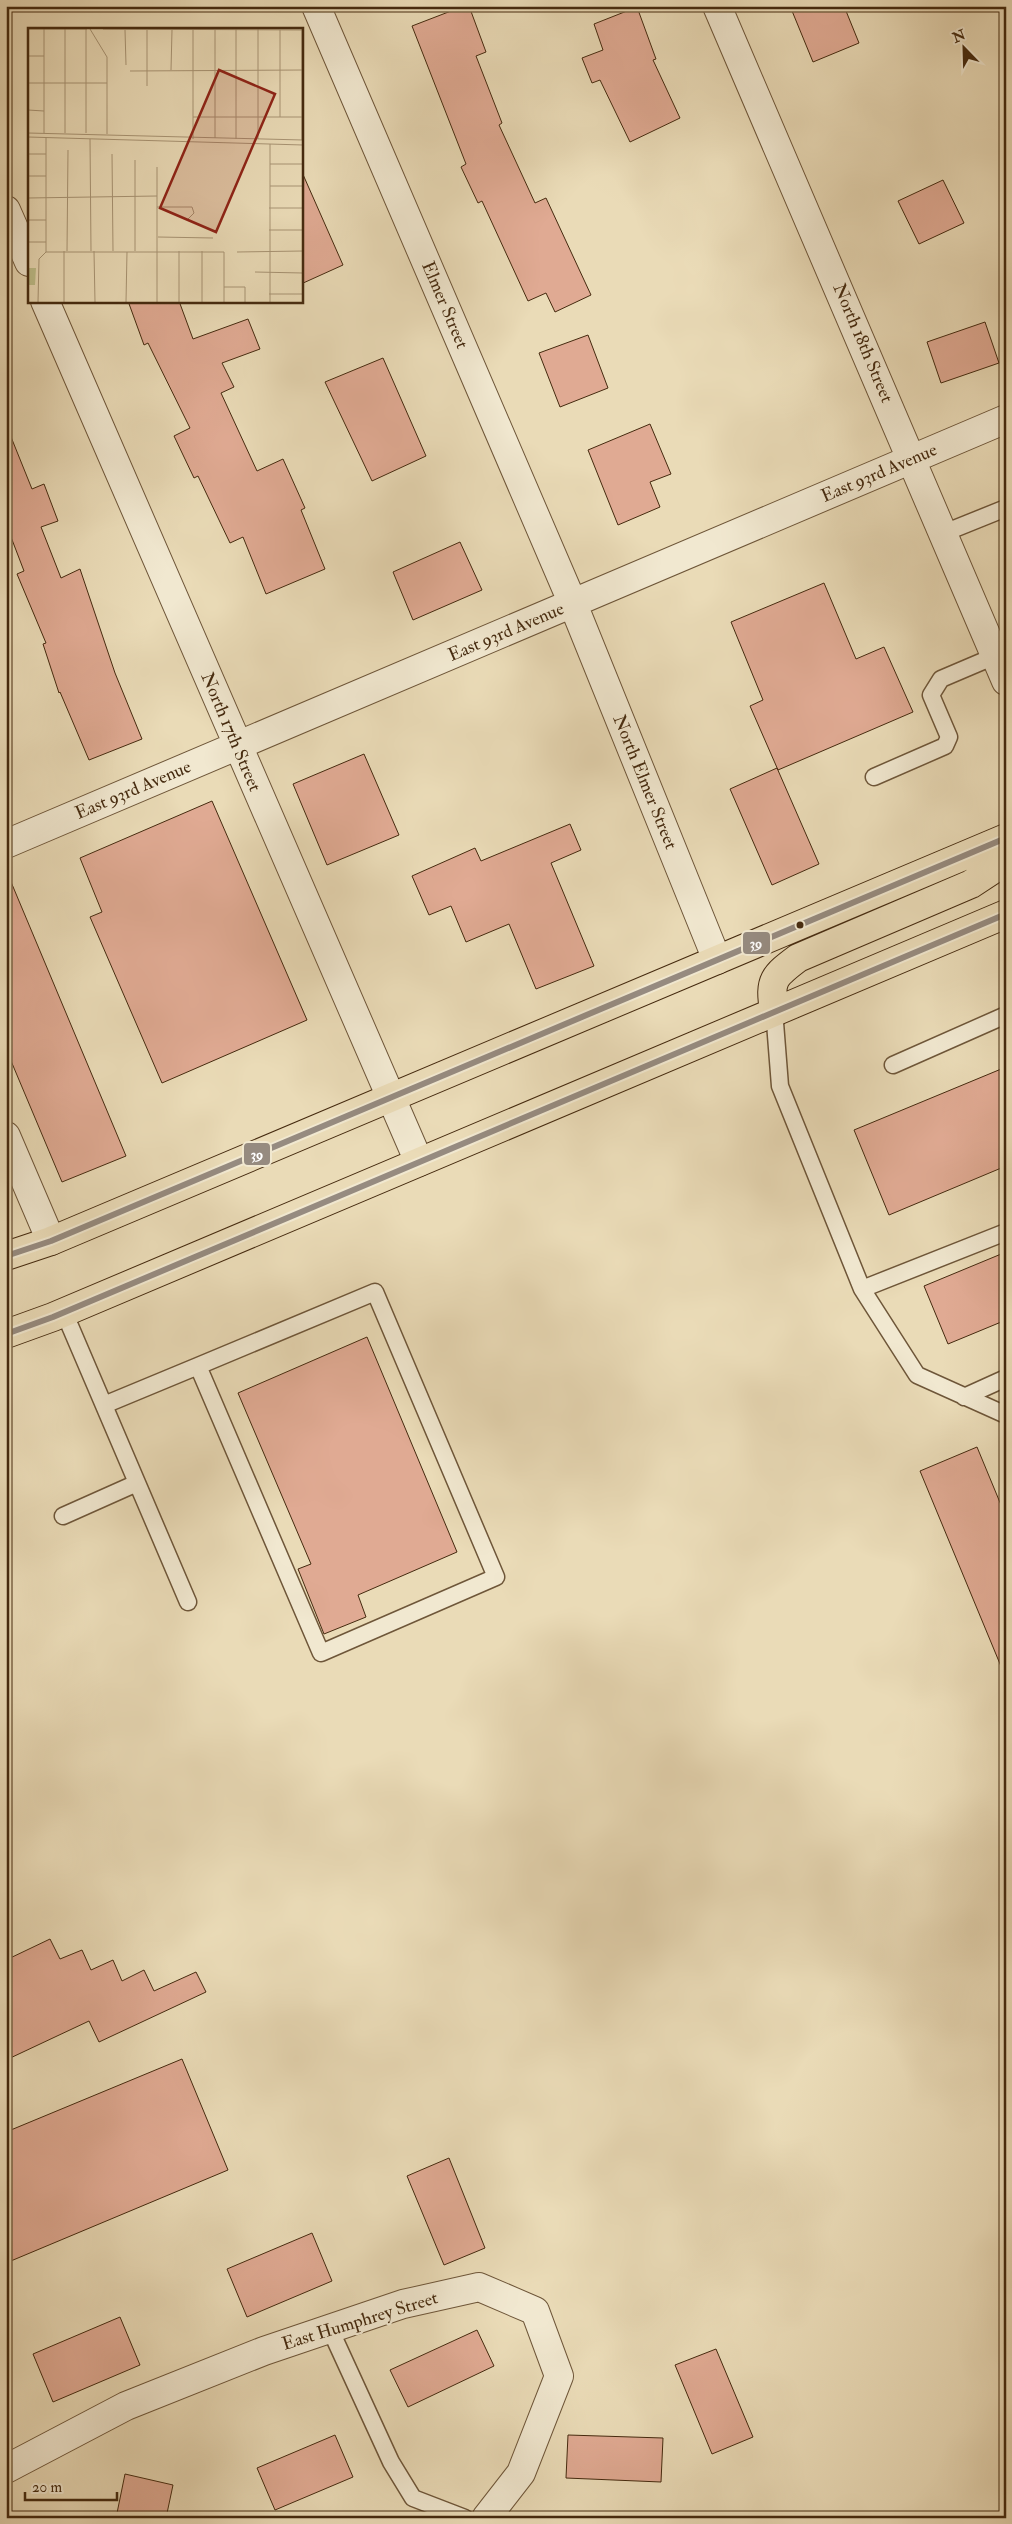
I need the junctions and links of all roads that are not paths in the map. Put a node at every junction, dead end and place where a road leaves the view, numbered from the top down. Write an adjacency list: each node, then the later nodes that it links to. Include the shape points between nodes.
1 (316, 6): 10 (street, Elmer Street)
2 (717, 6): 7 (street, North 18th Street)
3 (6, 210): 4 (street)
4 (28, 260)
5 (46, 302): 13 (street, North 17th Street)
6 (1006, 419): 7 (street, East 93rd Avenue)
7 (912, 459): 9 (street, North 18th Street); 10 (street, East 93rd Avenue)
8 (1006, 508): 9 (lane)
9 (944, 533): 11 (street, North 18th Street)
10 (573, 604): 13 (street, East 93rd Avenue); 19 (street, North Elmer Street)
11 (995, 656): 12 (street, North 18th Street); 14 (lane, via 941,679 931,695 949,737 945,746)
12 (1006, 681)
13 (237, 746): 16 (street, East 93rd Avenue); 23 (street, North 17th Street)
14 (874, 777)
15 (1006, 838): 19 (main road)
16 (6, 844)
17 (1006, 861): 20 (main road, via 971,884 798,958 777,974 771,988)
18 (1006, 914): 20 (main road)
19 (717, 960): 23 (main road)
20 (774, 1010): 25 (main road); 29 (lane, via 780,1086)
21 (1006, 1015): 22 (lane)
22 (892, 1065)
23 (392, 1098): 25 (street, North 17th Street); 27 (main road)
24 (8, 1144): 27 (street)
25 (419, 1162): 30 (main road)
26 (1006, 1232): 29 (lane)
27 (51, 1241): 28 (main road)
28 (6, 1256)
29 (862, 1289): 34 (lane, via 917,1375)
30 (64, 1312): 31 (main road); 35 (lane)
31 (6, 1334)
32 (198, 1366): 32 (lane, via 321,1653 496,1577 375,1292); 35 (lane)
33 (1006, 1378): 34 (lane)
34 (964, 1396): 36 (lane)
35 (104, 1405): 37 (lane)
36 (1006, 1415)
37 (138, 1483): 38 (lane); 39 (lane)
38 (62, 1516)
39 (188, 1602)
40 (330, 2329): 41 (street, East Humphrey Street, via 264,2351 126,2406); 42 (lane, via 391,2462 413,2498); 43 (street, East Humphrey Street, via 403,2304 479,2287 535,2311 559,2376 521,2473)
41 (6, 2469)
42 (465, 2518)
43 (486, 2518)

